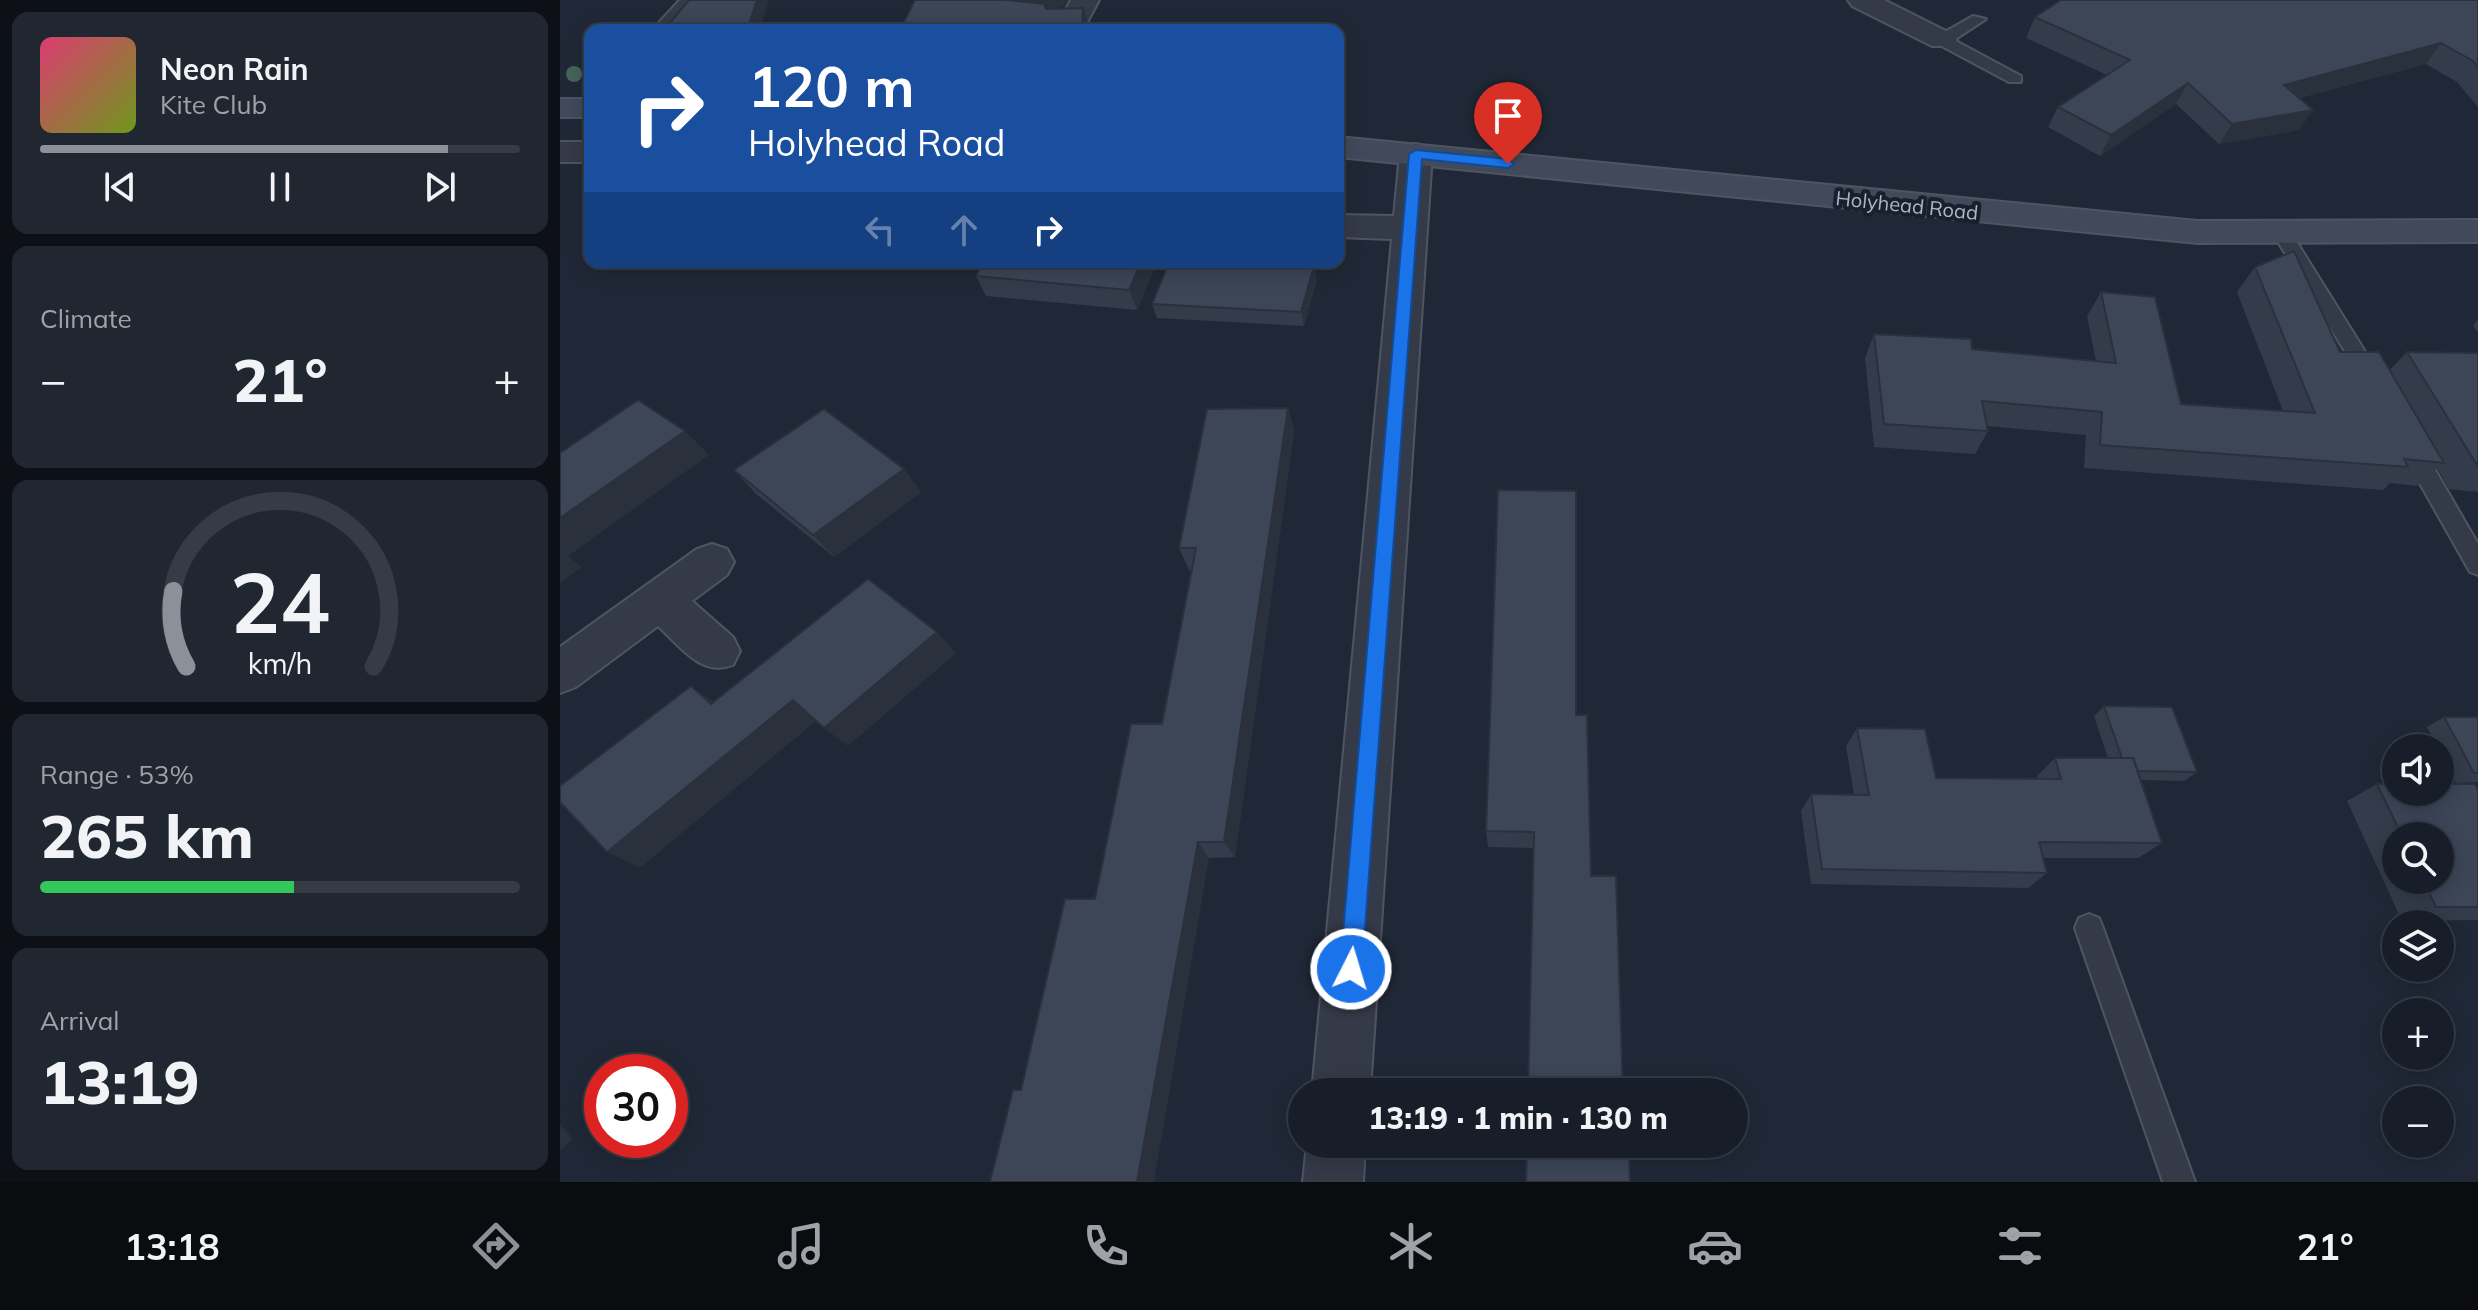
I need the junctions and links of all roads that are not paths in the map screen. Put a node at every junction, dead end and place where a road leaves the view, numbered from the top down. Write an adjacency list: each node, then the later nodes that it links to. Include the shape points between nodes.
1 (688, 0): 5 (lane)
2 (1085, 0): 6 (street)
3 (1862, 0): 7 (street)
4 (1978, 19): 7 (lane)
5 (666, 24)
6 (1072, 24)
7 (1942, 40): 8 (lane)
8 (2015, 79)
9 (1344, 148): 12 (main road, Holyhead Road)
10 (560, 152): 11 (street)
11 (584, 152)
12 (1416, 154): 14 (street); 16 (main road, Holyhead Road, via 2043,219 2197,232)
13 (1344, 226): 14 (street)
14 (1411, 228): 25 (street)
15 (2478, 231): 16 (main road, Holyhead Road)
16 (2281, 232): 17 (lane)
17 (2380, 394)
18 (2403, 433): 20 (lane)
19 (712, 562): 21 (street)
20 (2478, 565)
21 (659, 600): 22 (street); 23 (street)
22 (717, 651)
23 (560, 673)
24 (2089, 928): 28 (lane)
25 (1342, 1078)
26 (1335, 1158): 27 (street)
27 (1333, 1182)
28 (2179, 1182)

